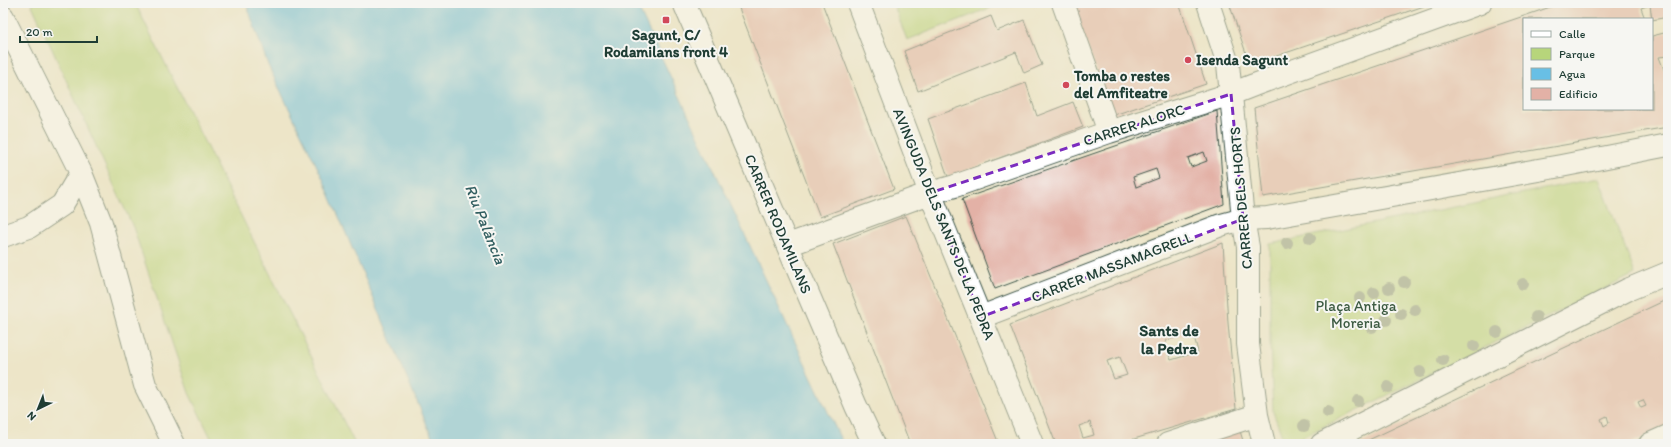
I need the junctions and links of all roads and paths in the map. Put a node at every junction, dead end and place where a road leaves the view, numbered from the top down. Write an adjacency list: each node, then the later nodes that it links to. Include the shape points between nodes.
1 (684, 3): 14 (street, CARRER RODAMILANS)
2 (858, 3): 11 (street, AVINGUDA DELS SANTS DE LA PEDRA)
3 (1063, 3): 8 (street)
4 (1208, 3): 7 (street, CARRER DELS HORTS, via 1228,64)
5 (1480, 3): 7 (street, CARRER ALORC)
6 (3, 17): 10 (street)
7 (1231, 94): 8 (street, CARRER ALORC); 12 (street, CARRER DELS HORTS)
8 (1109, 132): 11 (street, CARRER ALORC)
9 (1668, 145): 12 (street, via 1275,217)
10 (81, 173): 13 (street, via 62,205 29,227); 19 (street, via 101,224 145,385)
11 (930, 193): 14 (street, CARRER ALORC); 16 (street, AVINGUDA DELS SANTS DE LA PEDRA)
12 (1243, 219): 16 (street, CARRER MASSAMAGRELL, via 1221,225); 17 (street, CARRER DELS HORTS, via 1248,246 1248,344)
13 (3, 236)
14 (788, 246): 20 (street, CARRER RODAMILANS)
15 (1668, 273): 24 (street, via 1627,290)
16 (981, 317): 21 (street, AVINGUDA DELS SANTS DE LA PEDRA)
17 (1256, 415): 22 (street); 23 (street, CARRER DELS HORTS)
18 (1668, 436): 25 (street)
19 (174, 444)
20 (874, 444)
21 (1032, 444)
22 (1168, 444)
23 (1264, 444)
24 (1322, 444)
25 (1650, 444)

